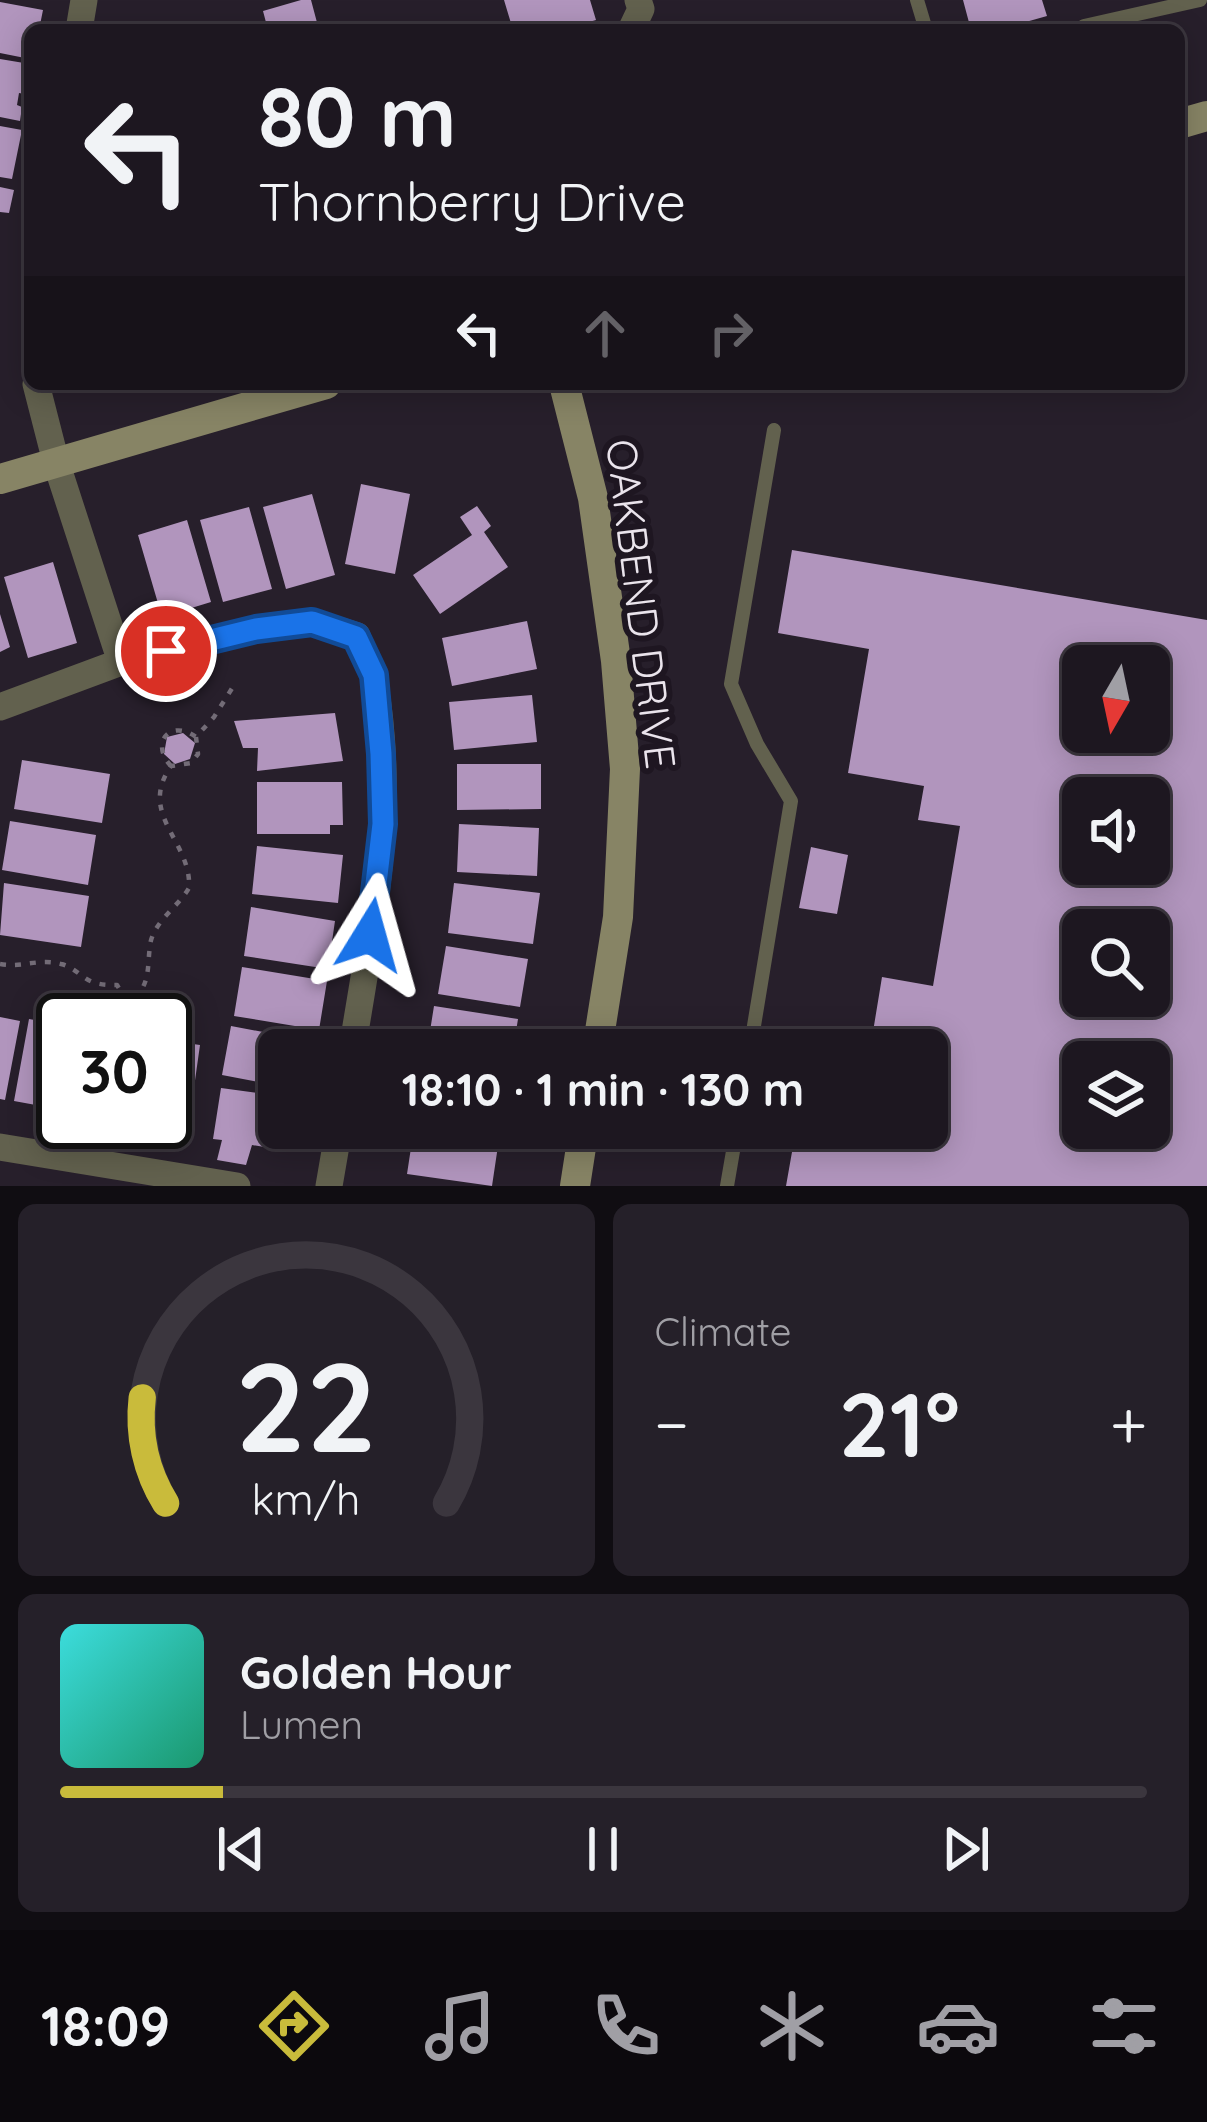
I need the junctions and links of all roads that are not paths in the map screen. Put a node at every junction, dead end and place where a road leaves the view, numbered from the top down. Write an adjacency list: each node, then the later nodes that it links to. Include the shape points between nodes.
1 (1200, 0): 2 (lane)
2 (1102, 24)
3 (38, 390): 7 (street)
4 (305, 390): 7 (street)
5 (566, 390): 12 (street, OAKBEND DRIVE, via 593,498 625,770 618,917)
6 (774, 430): 13 (lane, via 730,684 791,801)
7 (56, 462): 8 (street); 9 (street)
8 (0, 478)
9 (121, 662): 10 (street); 11 (street, via 312,622 356,637 374,675 383,824)
10 (0, 707)
11 (355, 1029)
12 (600, 1029)
13 (753, 1029)
14 (0, 1147): 18 (street)
15 (335, 1149): 19 (street)
16 (581, 1149): 20 (street)
17 (733, 1149): 21 (lane)
18 (237, 1186)
19 (329, 1186)
20 (575, 1186)
21 (727, 1186)

